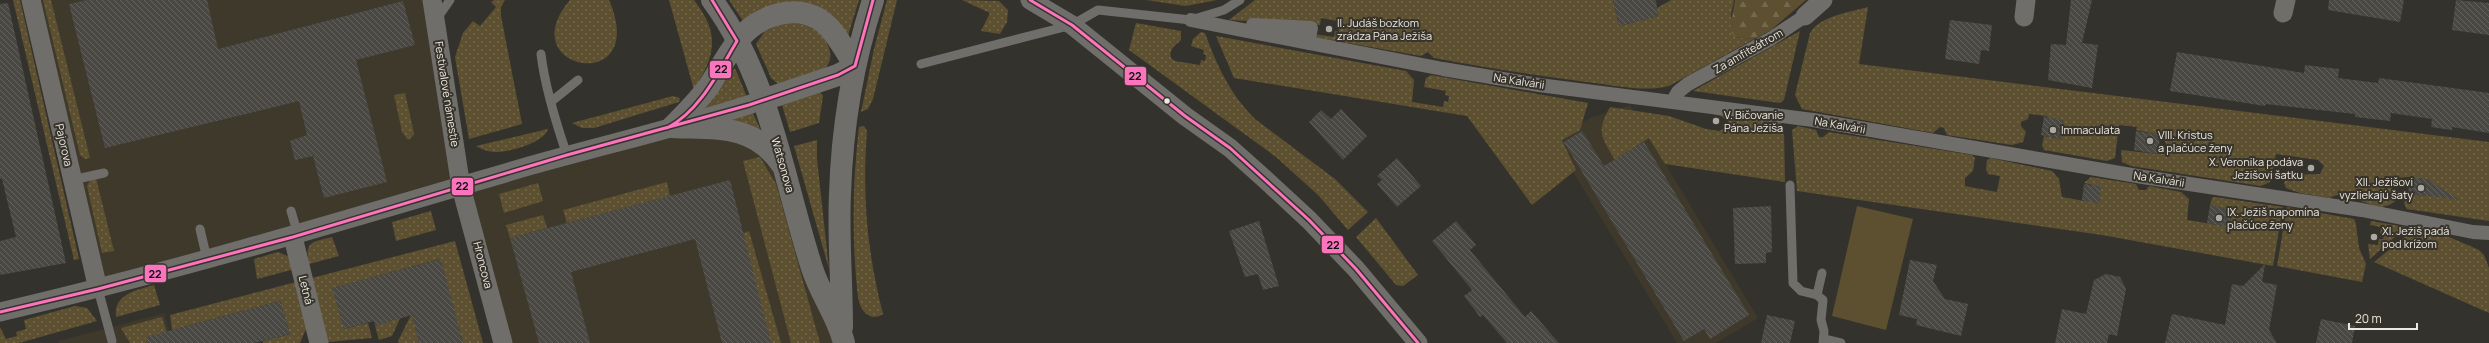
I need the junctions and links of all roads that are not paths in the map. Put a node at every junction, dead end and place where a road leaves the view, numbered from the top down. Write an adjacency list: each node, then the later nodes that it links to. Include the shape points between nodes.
1 (30, 0): 26 (street, Pajorova)
2 (432, 0): 12 (street, Festivalové námestie)
3 (450, 0): 12 (lane)
4 (712, 0): 14 (street, Watsonova)
5 (873, 0): 17 (street, Watsonova)
6 (1030, 0): 13 (street)
7 (1240, 0): 11 (lane, via 1224,10)
8 (1823, 0): 10 (street, Za amfiteátrom)
9 (1097, 5): 11 (lane); 13 (lane)
10 (1805, 16): 21 (street, Za amfiteátrom, via 1772,38 1688,84 1678,92)
11 (1191, 20): 21 (street, Na Kalvárii, via 1539,85)
12 (435, 21): 28 (street, Festivalové námestie)
13 (1072, 25): 16 (lane); 43 (street, via 1185,116 1230,148 1268,182 1356,269)
14 (737, 41): 17 (street, via 760,22 775,14 805,14 830,29); 19 (street, Watsonova); 22 (street, via 690,110)
15 (541, 54): 20 (lane, via 544,83)
16 (921, 64)
17 (855, 66): 19 (street, via 838,75); 38 (street, Watsonova, via 841,162 839,226)
18 (578, 80): 20 (lane)
19 (763, 100): 22 (street); 24 (street, Watsonova)
20 (552, 101): 23 (lane)
21 (1673, 101): 31 (street, Na Kalvárii, via 1814,120)
22 (672, 127): 23 (street); 24 (street, via 721,128 746,134 766,146)
23 (567, 155): 28 (street)
24 (783, 167): 38 (street, Watsonova, via 812,270)
25 (104, 173): 26 (lane)
26 (72, 180): 35 (street, Pajorova)
27 (1790, 185): 36 (lane, via 1793,283 1801,291)
28 (462, 187): 32 (street); 42 (street, Hroncova)
29 (291, 211): 32 (lane)
30 (200, 229): 33 (lane)
31 (2489, 233)
32 (295, 236): 33 (street); 41 (street, Letná)
33 (207, 259): 35 (street)
34 (1822, 273): 36 (lane)
35 (98, 289): 37 (street); 39 (lane)
36 (1817, 294): 40 (lane, via 1823,300 1821,320)
37 (0, 312)
38 (843, 339)
39 (112, 341)
40 (1824, 341): 44 (lane)
41 (320, 343)
42 (503, 343)
43 (1418, 343)
44 (1841, 343)

